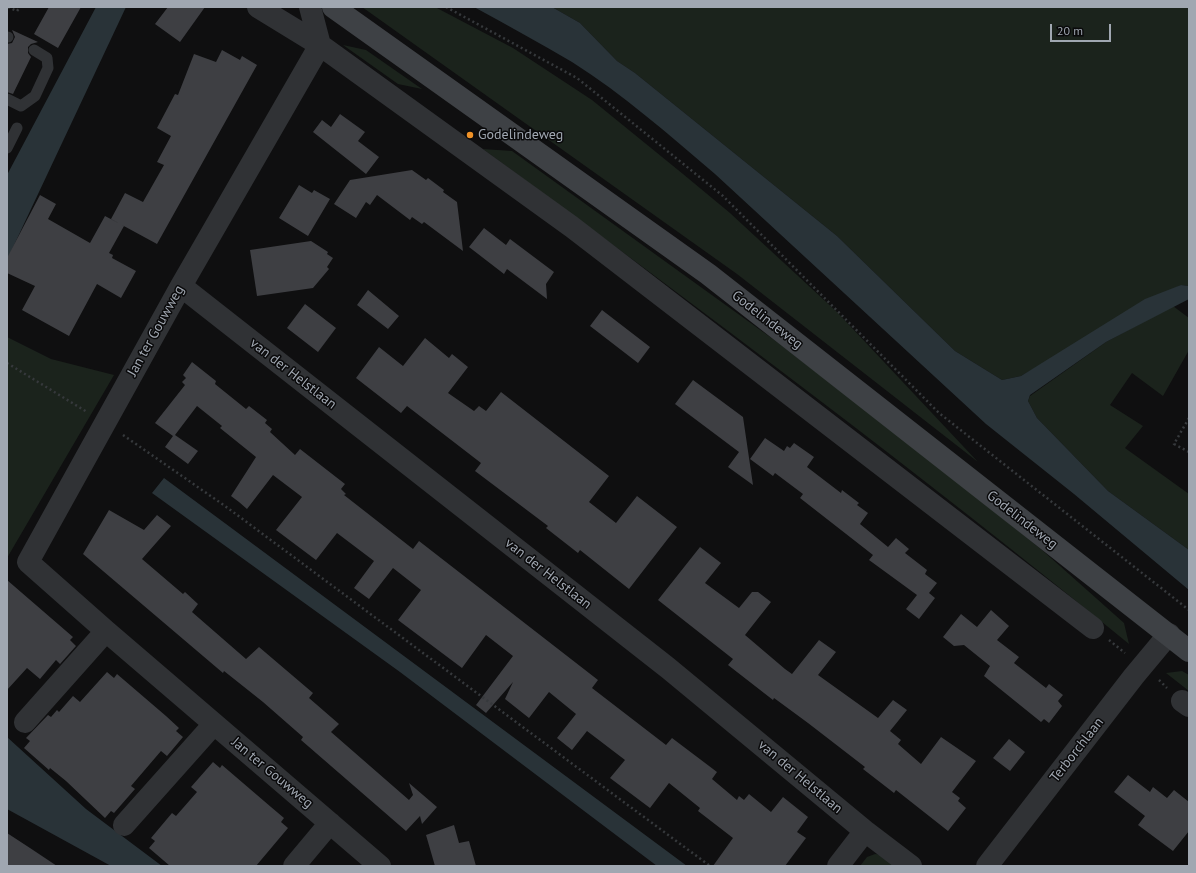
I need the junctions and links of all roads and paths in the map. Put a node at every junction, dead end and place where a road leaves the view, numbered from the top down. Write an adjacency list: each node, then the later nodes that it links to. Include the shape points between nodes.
1 (8, 7): 2 (path, via 17,11)
2 (20, 7)
3 (258, 7): 7 (street)
4 (310, 7): 7 (street)
5 (333, 7): 20 (main road, Godelindeweg, via 708,274)
6 (446, 7): 17 (path, via 577,78 723,196 940,413)
7 (320, 45): 12 (street, Jan ter Gouwweg); 18 (street, via 572,227)
8 (34, 50): 9 (lane, via 47,58 48,68 35,96 21,106)
9 (7, 99)
10 (18, 128): 11 (lane)
11 (7, 148)
12 (181, 286): 15 (street, Jan ter Gouwweg); 26 (street, van der Helstlaan, via 668,668)
13 (7, 363): 15 (path)
14 (1189, 418): 16 (path, via 1174,444)
15 (105, 423): 19 (street, Jan ter Gouwweg, via 28,562); 29 (path, via 225,506)
16 (1189, 452)
17 (1189, 610)
18 (1093, 628)
19 (106, 631): 22 (street); 23 (street, Jan ter Gouwweg)
20 (1169, 634): 21 (main road, Godelindeweg); 32 (street, Terborchlaan)
21 (1189, 651)
22 (25, 722)
23 (214, 724): 24 (street, Jan ter Gouwweg); 25 (street)
24 (330, 823): 27 (street); 28 (street, Jan ter Gouwweg)
25 (124, 825)
26 (865, 831): 30 (street); 31 (street, van der Helstlaan)
27 (294, 866)
28 (380, 866)
29 (710, 866)
30 (838, 866)
31 (911, 866)
32 (987, 866)

